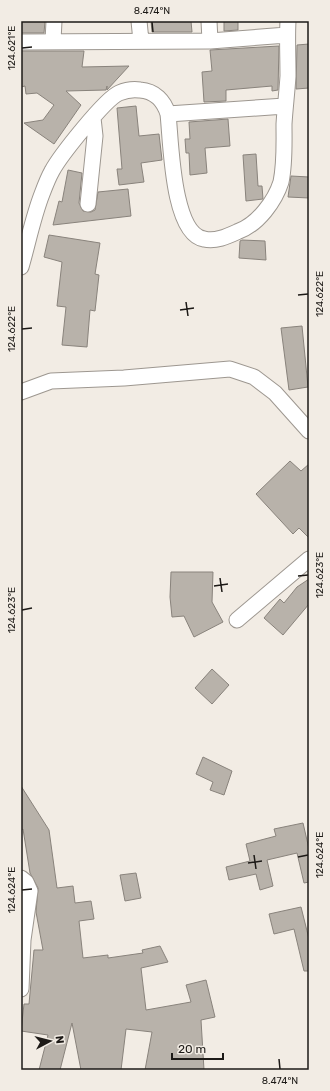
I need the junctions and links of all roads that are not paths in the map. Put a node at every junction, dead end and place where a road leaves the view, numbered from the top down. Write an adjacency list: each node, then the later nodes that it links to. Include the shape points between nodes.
1 (54, 21): 5 (street)
2 (139, 21): 8 (street)
3 (209, 21): 6 (street)
4 (288, 28): 6 (street); 9 (street, via 288,85)
5 (54, 41): 7 (street); 8 (street)
6 (210, 41): 8 (street)
7 (21, 42)
8 (141, 42)
9 (285, 106): 10 (street); 10 (street, via 283,162 280,182 274,196 262,214 245,229 217,239 203,239 190,231 179,204 174,182)
10 (168, 114): 11 (street, via 165,104 157,96 145,90 131,89 118,93)
11 (93, 118): 12 (street, via 95,136); 13 (street, via 52,171 42,194)
12 (88, 204)
13 (21, 267)
14 (21, 392): 15 (street, via 51,381 230,369 254,377 275,393)
15 (309, 430)
16 (309, 559): 17 (street)
17 (237, 620)
18 (21, 878): 19 (street, via 26,882 30,892 23,940)
19 (21, 989)

